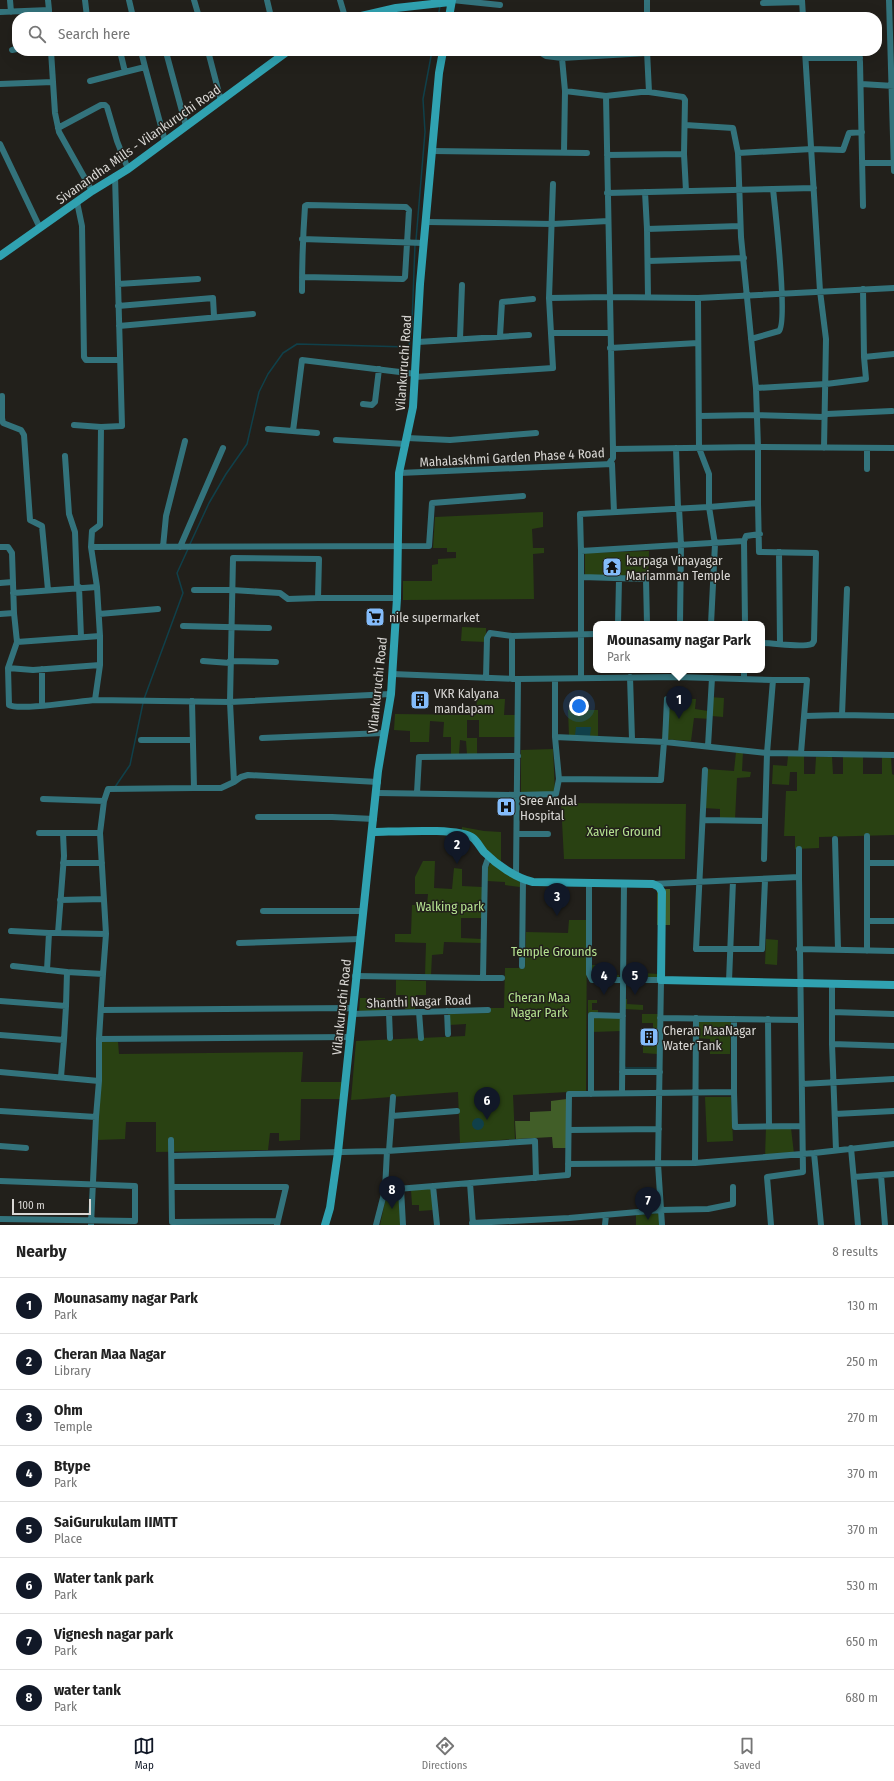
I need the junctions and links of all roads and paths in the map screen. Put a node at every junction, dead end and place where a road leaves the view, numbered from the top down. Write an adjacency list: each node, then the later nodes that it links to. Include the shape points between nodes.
1 (10, 0): 16 (street)
2 (48, 0): 14 (street)
3 (86, 0): 17 (street)
4 (129, 0): 18 (street)
5 (194, 0): 19 (street)
6 (267, 0): 20 (street)
7 (340, 0): 21 (street)
8 (647, 0): 24 (street)
9 (889, 0): 26 (street)
10 (452, 1): 13 (street); 22 (main road); 23 (main road)
11 (802, 1): 12 (street); 25 (street)
12 (762, 4)
13 (500, 5)
14 (49, 10): 16 (street)
15 (0, 12): 16 (street)
16 (11, 12)
17 (87, 12)
18 (132, 12)
19 (198, 12)
20 (270, 12)
21 (344, 12)
22 (379, 12)
23 (450, 12)
24 (647, 12)
25 (803, 12)
26 (892, 47): 47 (street)
27 (51, 56): 44 (street)
28 (121, 56): 42 (street)
29 (142, 56): 41 (street)
30 (167, 56): 54 (street)
31 (209, 56): 51 (street)
32 (279, 56): 51 (main road, Sivanandha Mills - Vilankuruchi Road)
33 (442, 56): 60 (main road, Vilankuruchi Road)
34 (546, 56): 39 (street)
35 (590, 56): 39 (street)
36 (647, 56): 49 (street)
37 (832, 56): 40 (street)
38 (859, 56): 46 (street)
39 (562, 58): 48 (street)
40 (806, 58): 59 (street)
41 (145, 67): 42 (street); 57 (street)
42 (125, 72): 43 (street)
43 (90, 81)
44 (53, 82): 45 (street); 55 (street)
45 (0, 84)
46 (861, 84): 47 (street); 56 (street)
47 (893, 86): 52 (street)
48 (565, 91): 50 (street); 61 (street)
49 (649, 92): 50 (street); 53 (street, via 683,97)
50 (606, 96): 65 (street, Mahalaskhmi Garden Phase 4 Road)
51 (220, 101): 54 (main road, Sivanandha Mills - Vilankuruchi Road)
52 (893, 124): 67 (street)
53 (685, 125): 63 (street, via 733,128); 64 (street)
54 (186, 126): 57 (main road, Sivanandha Mills - Vilankuruchi Road)
55 (58, 128): 68 (street, via 105,105); 75 (street)
56 (862, 132): 59 (street, via 849,133 842,150); 66 (street)
57 (165, 141): 68 (main road, Sivanandha Mills - Vilankuruchi Road)
58 (0, 144): 85 (street)
59 (812, 149): 63 (street); 72 (street)
60 (432, 151): 61 (street); 82 (main road, Vilankuruchi Road)
61 (564, 152): 62 (street)
62 (587, 152)
63 (738, 153): 74 (street)
64 (684, 154): 65 (street); 76 (street)
65 (606, 155): 77 (street, Mahalaskhmi Garden Phase 4 Road)
66 (862, 163): 67 (street); 80 (street)
67 (894, 163): 69 (street)
68 (128, 169): 70 (main road, Sivanandha Mills - Vilankuruchi Road)
69 (894, 170)
70 (115, 176): 75 (main road, Sivanandha Mills - Vilankuruchi Road); 95 (street)
71 (553, 184): 83 (street)
72 (814, 188): 73 (street); 100 (street)
73 (773, 189): 74 (street); 102 (street)
74 (738, 190): 76 (street); 84 (street)
75 (92, 191): 79 (main road, Sivanandha Mills - Vilankuruchi Road)
76 (686, 191): 78 (street)
77 (607, 192): 78 (street); 81 (street, Mahalaskhmi Garden Phase 4 Road)
78 (645, 192): 86 (street)
79 (77, 202): 85 (main road, Sivanandha Mills - Vilankuruchi Road); 123 (street, via 82,226 84,357 86,360)
80 (863, 206)
81 (608, 221): 83 (street); 103 (street, Mahalaskhmi Garden Phase 4 Road)
82 (427, 222): 83 (street); 89 (main road, Vilankuruchi Road)
83 (553, 224): 105 (street)
84 (740, 226): 86 (street); 91 (street)
85 (40, 228): 90 (main road, Sivanandha Mills - Vilankuruchi Road)
86 (647, 229): 92 (street)
87 (302, 240): 88 (street); 88 (street, via 304,206 307,205 406,207 409,210); 93 (street)
88 (410, 243): 89 (street); 93 (street, via 403,279)
89 (424, 243): 118 (main road, Vilankuruchi Road)
90 (0, 256)
91 (744, 258): 92 (street); 101 (street)
92 (648, 261): 104 (street)
93 (302, 277): 99 (street)
94 (198, 279): 95 (street)
95 (118, 284): 108 (street)
96 (462, 285): 116 (street)
97 (894, 288): 98 (street)
98 (863, 289): 100 (street); 122 (street)
99 (302, 291)
100 (820, 291): 102 (street); 126 (street, via 826,339)
101 (746, 294): 102 (street); 106 (street); 117 (street)
102 (782, 294): 117 (street, via 781,328)
103 (608, 296): 104 (street); 105 (street); 113 (street, Mahalaskhmi Garden Phase 4 Road)
104 (648, 297): 106 (street)
105 (549, 298): 112 (street)
106 (698, 298): 119 (street)
107 (533, 299): 115 (street, via 502,302)
108 (118, 306): 110 (street, via 213,298); 111 (street)
109 (253, 314): 110 (street)
110 (214, 316): 111 (street)
111 (119, 326): 123 (street)
112 (551, 333): 113 (street); 125 (street, via 553,368)
113 (610, 333): 120 (street, Mahalaskhmi Garden Phase 4 Road)
114 (529, 335): 115 (street)
115 (500, 336): 116 (street)
116 (460, 339): 118 (street)
117 (751, 339): 127 (street)
118 (418, 342): 125 (main road, Vilankuruchi Road)
119 (698, 343): 120 (street); 132 (street)
120 (610, 348): 150 (street, Mahalaskhmi Garden Phase 4 Road)
121 (894, 354): 122 (street)
122 (864, 357): 126 (street, via 866,379)
123 (120, 360): 135 (street, via 122,426)
124 (379, 369): 125 (street); 129 (street, via 374,403); 137 (street, via 302,360)
125 (415, 376): 142 (main road, Vilankuruchi Road, via 414,407)
126 (826, 384): 127 (street); 133 (street)
127 (756, 388): 131 (street)
128 (2, 396): 178 (street, via 3,423 21,430 24,435 30,520 42,526)
129 (363, 404)
130 (892, 411): 133 (street, via 827,414)
131 (757, 415): 132 (street); 133 (street); 143 (street)
132 (699, 416): 146 (street)
133 (824, 417): 147 (street)
134 (74, 425): 135 (street)
135 (101, 427): 165 (street, via 100,525 92,531)
136 (268, 429): 137 (street)
137 (293, 431): 138 (street)
138 (317, 433)
139 (536, 433): 142 (street)
140 (336, 440): 142 (street)
141 (185, 441): 166 (street, via 166,516)
142 (406, 441): 154 (main road, Vilankuruchi Road)
143 (758, 446): 146 (street); 147 (street); 156 (street)
144 (223, 448): 167 (street)
145 (676, 448): 146 (street); 150 (street); 158 (street)
146 (699, 448): 157 (street, via 709,474)
147 (824, 448): 148 (street)
148 (866, 448): 149 (street); 153 (street)
149 (894, 448)
150 (613, 449): 152 (street, Mahalaskhmi Garden Phase 4 Road, via 613,458 610,462)
151 (65, 456): 176 (street, via 69,514 75,532)
152 (612, 464): 154 (street, Mahalaskhmi Garden Phase 4 Road); 159 (street)
153 (867, 469)
154 (400, 473): 168 (main road, Vilankuruchi Road)
155 (523, 496): 168 (street, via 432,503 429,546)
156 (758, 503): 157 (street); 160 (street)
157 (709, 507): 158 (street); 162 (street)
158 (678, 508): 159 (street); 163 (street)
159 (614, 512): 169 (street, via 580,514)
160 (760, 534): 161 (street, via 746,536); 170 (street, via 759,552)
161 (744, 541): 162 (street); 192 (street)
162 (715, 544): 163 (street); 191 (street)
163 (681, 545): 169 (street); 190 (street)
164 (0, 547): 173 (street, via 8,546 11,549)
165 (91, 547): 166 (street); 175 (street)
166 (163, 547): 167 (street)
167 (186, 547): 168 (street)
168 (398, 547): 183 (main road, Vilankuruchi Road)
169 (581, 551): 171 (street)
170 (779, 552): 202 (street); 202 (street, via 816,553 814,641 806,646)
171 (582, 577): 172 (street); 196 (street)
172 (619, 579): 188 (street); 189 (street, via 646,579)
173 (13, 582): 174 (street); 181 (street)
174 (0, 583)
175 (97, 587): 176 (street); 187 (street)
176 (78, 588): 178 (street); 200 (street)
177 (847, 589): 230 (street)
178 (48, 590): 181 (street)
179 (194, 590): 180 (street)
180 (232, 590): 182 (street, via 280,593 288,599); 182 (street, via 233,558 319,559); 194 (street)
181 (13, 593): 185 (street)
182 (318, 598): 183 (street)
183 (397, 598): 213 (main road, Vilankuruchi Road)
184 (158, 609): 187 (street)
185 (14, 613): 186 (street); 201 (street)
186 (0, 614)
187 (99, 614): 198 (street)
188 (618, 621)
189 (647, 621)
190 (680, 621)
191 (711, 621)
192 (745, 621)
193 (183, 626): 194 (street)
194 (231, 628): 195 (street); 205 (street)
195 (269, 628)
196 (582, 634): 197 (street); 199 (street); 218 (street)
197 (593, 634)
198 (100, 636): 200 (street); 207 (street)
199 (512, 636): 217 (street, via 490,633 487,638); 220 (street)
200 (81, 637): 201 (street)
201 (17, 642): 208 (street)
202 (780, 643): 203 (street)
203 (765, 644)
204 (204, 661): 205 (street)
205 (230, 662): 206 (street); 228 (street)
206 (276, 662)
207 (100, 665): 209 (street); 226 (street)
208 (8, 668): 209 (street); 215 (street)
209 (42, 669): 229 (street)
210 (678, 673): 216 (street); 219 (street)
211 (709, 673): 219 (street)
212 (744, 673): 222 (street)
213 (392, 674): 217 (street); 224 (main road, Vilankuruchi Road)
214 (0, 676): 215 (street)
215 (8, 676): 229 (street, via 9,704 12,707)
216 (630, 677): 218 (street); 236 (street)
217 (486, 678): 220 (street)
218 (581, 678): 221 (street)
219 (710, 678): 222 (street); 240 (street)
220 (515, 679): 221 (street); 244 (street)
221 (555, 679): 234 (street)
222 (744, 679): 223 (street)
223 (773, 680): 231 (street, via 807,680); 241 (street)
224 (391, 694): 228 (street); 233 (main road, Vilankuruchi Road)
225 (667, 698): 239 (street)
226 (95, 700): 227 (street); 229 (street)
227 (192, 701): 228 (street); 238 (street)
228 (230, 702): 247 (street)
229 (42, 705)
230 (842, 715): 231 (street); 232 (street)
231 (805, 716): 242 (street)
232 (894, 716)
233 (384, 733): 235 (street); 248 (main road, Vilankuruchi Road)
234 (554, 737): 236 (street); 246 (street)
235 (262, 738)
236 (632, 739): 239 (street)
237 (141, 740): 238 (street)
238 (193, 740): 249 (street)
239 (664, 742): 240 (street); 246 (street, via 661,780)
240 (708, 746): 241 (street)
241 (767, 753): 242 (street); 258 (street)
242 (801, 753): 243 (street)
243 (894, 755)
244 (518, 756): 250 (street, via 419,757); 252 (street)
245 (705, 770): 257 (street)
246 (559, 779): 252 (street, via 556,794)
247 (234, 782): 248 (street, via 248,775); 249 (street, via 221,788)
248 (378, 782): 251 (main road, Vilankuruchi Road)
249 (194, 788): 254 (street, via 108,789)
250 (417, 793): 251 (street); 252 (street)
251 (377, 794): 256 (main road, Vilankuruchi Road)
252 (518, 795): 263 (street)
253 (43, 799): 254 (street)
254 (104, 801): 262 (street)
255 (258, 817): 256 (street)
256 (374, 819): 259 (main road, Vilankuruchi Road)
257 (703, 820): 258 (street); 278 (street)
258 (765, 821): 269 (street)
259 (373, 832): 268 (main road, via 456,831 472,837); 285 (main road, Vilankuruchi Road)
260 (39, 833): 261 (street)
261 (63, 833): 262 (street); 270 (street)
262 (100, 834): 273 (street)
263 (518, 834): 264 (street); 274 (street)
264 (548, 834)
265 (867, 836): 271 (street)
266 (835, 839): 296 (street)
267 (799, 849): 275 (street)
268 (489, 856): 274 (main road); 305 (street, via 485,867)
269 (764, 859)
270 (63, 863): 273 (street); 283 (street)
271 (866, 863): 272 (street); 286 (street)
272 (894, 863)
273 (102, 864): 282 (street)
274 (520, 877): 279 (main road, via 533,882); 300 (street)
275 (799, 877): 276 (street); 295 (street)
276 (765, 880): 277 (street); 294 (street, via 762,949)
277 (733, 881): 278 (street); 294 (street)
278 (699, 883): 281 (street); 294 (street, via 696,949)
279 (589, 884): 280 (main road); 308 (street, via 589,974 592,980)
280 (624, 884): 281 (main road); 308 (street)
281 (653, 884): 307 (main road, via 662,892)
282 (104, 899): 283 (street); 291 (street)
283 (60, 900): 290 (street)
284 (263, 911): 285 (street)
285 (363, 911): 292 (main road, Vilankuruchi Road)
286 (868, 921): 287 (street); 297 (street)
287 (894, 921)
288 (11, 931): 289 (street)
289 (49, 933): 290 (street); 301 (street)
290 (58, 933): 291 (street)
291 (106, 934): 303 (street)
292 (360, 939): 293 (street); 304 (main road, Vilankuruchi Road)
293 (239, 943)
294 (730, 948): 309 (street)
295 (799, 949): 296 (street); 310 (street)
296 (838, 949): 297 (street)
297 (867, 951): 298 (street)
298 (894, 951)
299 (13, 966): 301 (street)
300 (522, 966)
301 (47, 970): 302 (street)
302 (67, 972): 303 (street); 314 (street)
303 (104, 974): 315 (street)
304 (355, 976): 305 (street); 317 (main road, Vilankuruchi Road)
305 (483, 978): 306 (street)
306 (502, 978)
307 (662, 980): 308 (street); 309 (main road); 324 (street)
308 (623, 981): 323 (street)
309 (729, 981): 310 (main road)
310 (801, 983): 311 (main road); 328 (street)
311 (832, 983): 312 (main road); 320 (street)
312 (894, 985)
313 (0, 1000): 314 (street)
314 (66, 1006): 335 (street)
315 (101, 1010): 317 (street, Shanthi Nagar Road); 334 (street)
316 (488, 1010): 318 (street, Shanthi Nagar Road)
317 (352, 1011): 321 (street, Shanthi Nagar Road); 331 (main road, Vilankuruchi Road)
318 (446, 1011): 319 (street, Shanthi Nagar Road); 329 (street)
319 (419, 1012): 321 (street, Shanthi Nagar Road); 333 (street)
320 (832, 1012): 322 (street); 336 (street)
321 (389, 1013): 332 (street)
322 (894, 1014)
323 (623, 1016): 339 (street); 350 (street, via 592,1015)
324 (660, 1018): 325 (street); 340 (street)
325 (696, 1018): 326 (street); 347 (street)
326 (734, 1019): 327 (street); 348 (street)
327 (768, 1019): 328 (street); 358 (street)
328 (801, 1020): 345 (street)
329 (448, 1034)
330 (0, 1035): 335 (street)
331 (349, 1037): 334 (street); 369 (main road, Vilankuruchi Road)
332 (390, 1038)
333 (421, 1038)
334 (99, 1039): 343 (street)
335 (64, 1040): 341 (street)
336 (832, 1044): 337 (street); 344 (street)
337 (894, 1046)
338 (0, 1072): 341 (street)
339 (622, 1072): 340 (street); 349 (street)
340 (660, 1072): 346 (street)
341 (61, 1078): 343 (street)
342 (894, 1079): 344 (street)
343 (99, 1081): 357 (street)
344 (833, 1082): 345 (street); 355 (street)
345 (802, 1084): 359 (street)
346 (659, 1092): 347 (street); 349 (street); 360 (street)
347 (695, 1092): 348 (street); 373 (street)
348 (734, 1092): 358 (street, via 735,1127)
349 (622, 1093): 350 (street)
350 (591, 1094): 361 (street, via 569,1094)
351 (393, 1098): 356 (street)
352 (0, 1111): 357 (street)
353 (457, 1111): 356 (street)
354 (894, 1111): 355 (street)
355 (835, 1114): 367 (street)
356 (392, 1116): 368 (street)
357 (96, 1117): 382 (street)
358 (769, 1126): 359 (street)
359 (801, 1126): 371 (street)
360 (658, 1129): 361 (street); 375 (street)
361 (569, 1130): 374 (street)
362 (171, 1140): 372 (street)
363 (894, 1144): 366 (street)
364 (0, 1146): 365 (street)
365 (26, 1148)
366 (851, 1148): 367 (street); 378 (street)
367 (836, 1150): 370 (street)
368 (388, 1151): 369 (street); 379 (street, via 535,1141); 387 (street)
369 (338, 1152): 372 (street); 398 (main road, Vilankuruchi Road)
370 (814, 1153): 371 (street); 406 (street)
371 (802, 1154): 373 (street); 405 (street, via 803,1172 766,1177)
372 (172, 1156): 384 (street)
373 (695, 1162): 375 (street)
374 (568, 1164): 375 (street); 379 (street, via 568,1175)
375 (658, 1164): 388 (street)
376 (894, 1174): 377 (street)
377 (881, 1175): 378 (street); 408 (street)
378 (854, 1177): 407 (street)
379 (536, 1178): 381 (street)
380 (0, 1182): 382 (street)
381 (470, 1183): 383 (street); 397 (street)
382 (92, 1185): 392 (street); 393 (street, via 135,1186)
383 (434, 1186): 386 (street); 401 (street)
384 (172, 1187): 394 (street); 395 (street, via 286,1187)
385 (734, 1187): 388 (street, via 733,1204 708,1209)
386 (401, 1189): 387 (street); 400 (street)
387 (385, 1190): 399 (street)
388 (661, 1210): 389 (street); 404 (street)
389 (606, 1215): 390 (street); 403 (street)
390 (569, 1218): 396 (street); 402 (street)
391 (0, 1219): 392 (street)
392 (91, 1223): 393 (street)
393 (135, 1223)
394 (172, 1223): 395 (street)
395 (277, 1223)
396 (509, 1223): 397 (street)
397 (473, 1224)
398 (325, 1225)
399 (376, 1225)
400 (403, 1225)
401 (437, 1225)
402 (569, 1225)
403 (606, 1225)
404 (662, 1225)
405 (770, 1225)
406 (821, 1225)
407 (858, 1225)
408 (885, 1225)

